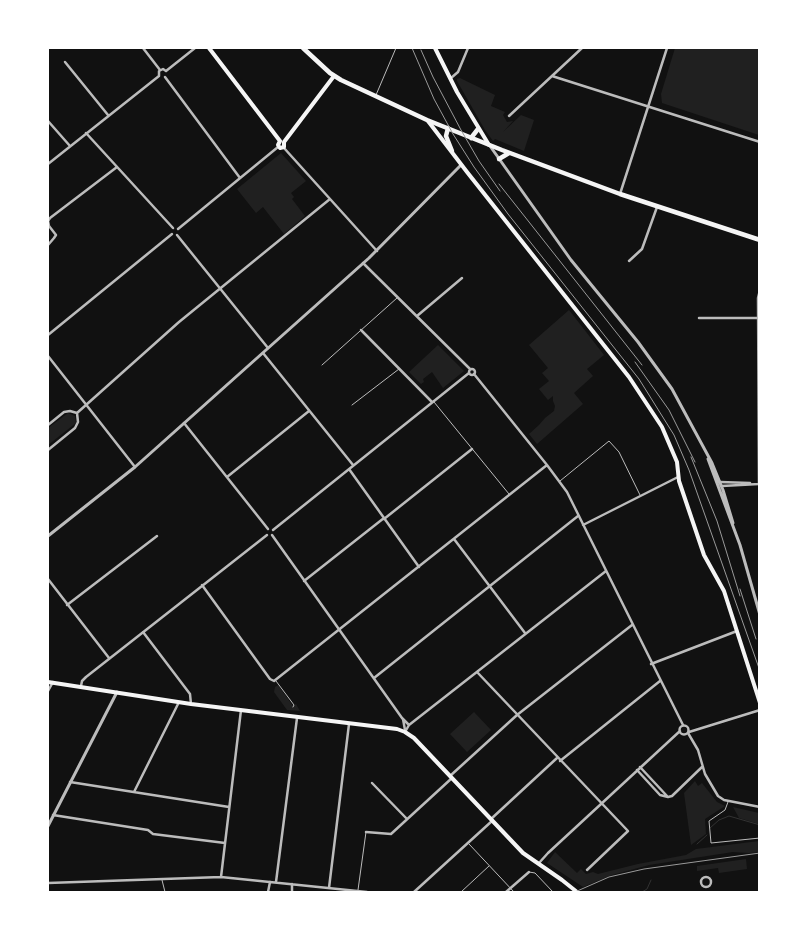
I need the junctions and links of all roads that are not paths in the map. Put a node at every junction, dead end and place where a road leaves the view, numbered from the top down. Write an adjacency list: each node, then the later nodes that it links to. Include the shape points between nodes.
1 (143, 48): 11 (street)
2 (195, 48): 12 (street)
3 (209, 48): 28 (main road)
4 (304, 48): 15 (highway)
5 (396, 48): 18 (lane)
6 (435, 48): 17 (main road)
7 (468, 48): 17 (street, via 458,72)
8 (582, 48): 16 (street)
9 (667, 48): 19 (street)
10 (64, 62): 20 (street)
11 (160, 70): 12 (street); 13 (street)
12 (166, 71): 14 (street)
13 (159, 76): 14 (street); 20 (street)
14 (165, 76): 39 (street)
15 (334, 76): 18 (highway); 28 (main road)
16 (552, 76): 19 (street); 21 (street)
17 (450, 78): 25 (main road)
18 (375, 96): 22 (highway)
19 (648, 107): 29 (street); 40 (street)
20 (108, 116): 26 (street)
21 (509, 116)
22 (427, 120): 24 (highway); 33 (main road)
23 (48, 121): 31 (street)
24 (448, 128): 27 (highway); 33 (highway, via 446,136)
25 (478, 129): 27 (highway); 30 (main road)
26 (86, 133): 31 (street); 38 (street)
27 (473, 136): 30 (highway)
28 (282, 142): 32 (main road, via 278,144)
29 (760, 142)
30 (489, 145): 34 (highway); 35 (street)
31 (70, 146): 36 (street)
32 (281, 148): 39 (street); 41 (street)
33 (452, 150): 37 (main road)
34 (509, 153): 35 (highway); 40 (highway)
35 (499, 159): 83 (street, via 571,260 672,389)
36 (48, 164)
37 (461, 165): 49 (street); 81 (main road, via 637,388 672,448 678,464)
38 (117, 167): 43 (street); 48 (street, via 50,218 49,226 56,235)
39 (240, 178): 44 (street)
40 (620, 194): 42 (highway)
41 (330, 199): 49 (street); 53 (street)
42 (657, 207): 47 (highway); 50 (street, via 642,249)
43 (173, 228): 44 (street); 45 (street)
44 (178, 229): 46 (street)
45 (172, 234): 46 (street); 60 (street)
46 (177, 235): 53 (street)
47 (760, 240)
48 (48, 245)
49 (377, 251): 51 (street)
50 (629, 261)
51 (363, 263): 55 (street); 61 (street)
52 (462, 278): 56 (street)
53 (220, 289): 61 (street); 69 (street, via 165,334)
54 (760, 290): 58 (street)
55 (398, 297): 56 (street); 59 (lane)
56 (417, 316): 66 (street)
57 (699, 318): 58 (street)
58 (759, 318): 84 (street)
59 (361, 330): 64 (lane); 65 (street)
60 (48, 335)
61 (268, 348): 62 (street)
62 (263, 352): 70 (street); 72 (street)
63 (48, 356): 69 (street)
64 (322, 365)
65 (399, 369): 67 (street); 68 (lane)
66 (470, 371): 67 (street); 77 (street, via 473,369)
67 (433, 402): 74 (lane); 76 (street)
68 (352, 405)
69 (87, 406): 71 (street); 78 (street)
70 (310, 411): 76 (street); 80 (street)
71 (77, 414): 73 (street, via 70,410 64,412); 75 (street, via 75,428)
72 (184, 423): 78 (street); 80 (street)
73 (48, 425)
74 (472, 449): 85 (lane); 88 (street)
75 (48, 450)
76 (353, 465): 79 (street)
77 (547, 465): 82 (street); 85 (street)
78 (135, 467): 94 (street)
79 (349, 469): 88 (street); 91 (street)
80 (226, 477): 90 (street)
81 (678, 477): 86 (street); 107 (main road, via 704,555 722,584)
82 (559, 482): 86 (lane, via 609,441 619,452); 87 (street)
83 (720, 484): 84 (street); 104 (street)
84 (759, 484)
85 (509, 494): 96 (street)
86 (641, 496): 89 (street)
87 (578, 516): 89 (street); 102 (street)
88 (384, 518): 97 (street); 100 (street)
89 (583, 525): 98 (street)
90 (268, 529): 91 (street); 92 (street)
91 (272, 530): 93 (street)
92 (267, 535): 93 (street); 101 (street)
93 (272, 535): 100 (street)
94 (48, 536)
95 (157, 536): 103 (street)
96 (454, 539): 97 (street); 102 (street)
97 (419, 567): 106 (street)
98 (606, 571): 105 (street); 109 (street)
99 (48, 579): 103 (street)
100 (304, 580): 106 (street)
101 (202, 585): 108 (street); 114 (street, via 270,679)
102 (490, 586): 109 (street); 113 (street)
103 (67, 605): 110 (street)
104 (760, 615)
105 (632, 625): 111 (street); 127 (street)
106 (339, 629): 113 (street); 114 (street)
107 (737, 631): 111 (street); 122 (main road)
108 (143, 632): 110 (street); 123 (street, via 189,692)
109 (525, 634): 112 (street)
110 (109, 658): 118 (street, via 83,679)
111 (652, 664): 115 (street)
112 (477, 672): 127 (street); 131 (street)
113 (374, 678): 129 (street)
114 (275, 680): 124 (lane)
115 (660, 681): 132 (street); 136 (street)
116 (48, 682): 117 (main road)
117 (54, 682): 118 (main road); 119 (street)
118 (81, 687): 120 (main road)
119 (48, 691)
120 (117, 692): 121 (main road); 141 (street)
121 (179, 702): 123 (main road); 143 (street)
122 (760, 703)
123 (191, 704): 125 (main road)
124 (293, 707)
125 (241, 710): 128 (main road); 147 (street)
126 (760, 710): 135 (street)
127 (517, 715): 136 (street); 140 (street)
128 (296, 718): 130 (main road); 164 (street)
129 (403, 719): 131 (street); 134 (street)
130 (349, 724): 134 (main road); 167 (street)
131 (409, 725): 134 (street)
132 (684, 725): 133 (street); 135 (street, via 688,726)
133 (680, 731): 135 (street, via 684,735); 137 (street)
134 (405, 732): 140 (main road)
135 (688, 733): 138 (street, via 698,750)
136 (559, 759): 146 (street); 151 (street)
137 (640, 767): 139 (street); 144 (street)
138 (702, 767): 144 (street); 145 (street, via 718,796)
139 (637, 770): 144 (street, via 660,795); 146 (street)
140 (451, 777): 150 (street); 151 (main road)
141 (70, 782): 143 (street); 149 (street)
142 (372, 783): 150 (street)
143 (134, 792): 147 (street)
144 (668, 797)
145 (728, 801): 148 (street); 154 (lane, via 726,810 709,821 712,844)
146 (601, 803): 157 (street); 159 (street, via 628,831)
147 (229, 807): 155 (street)
148 (760, 807)
149 (53, 815): 152 (street); 155 (street, via 148,830 153,834)
150 (407, 820): 153 (street, via 391,834)
151 (492, 820): 156 (street); 157 (main road)
152 (48, 826)
153 (366, 832): 169 (lane)
154 (760, 838)
155 (225, 843): 161 (street)
156 (469, 844): 158 (lane); 174 (street)
157 (538, 864): 179 (main road)
158 (490, 866): 168 (lane); 175 (lane)
159 (587, 870)
160 (529, 872): 168 (street); 178 (lane, via 534,872)
161 (221, 877): 162 (street); 163 (street)
162 (162, 879): 165 (street); 170 (lane)
163 (270, 882): 164 (street); 171 (street)
164 (276, 882): 166 (street)
165 (48, 883)
166 (292, 884): 167 (street); 172 (street)
167 (328, 888): 169 (street)
168 (510, 888): 176 (street); 177 (lane)
169 (358, 891): 173 (street)
170 (164, 892)
171 (268, 892)
172 (292, 892)
173 (367, 892)
174 (414, 892)
175 (460, 892)
176 (506, 892)
177 (514, 892)
178 (553, 892)
179 (576, 892)

